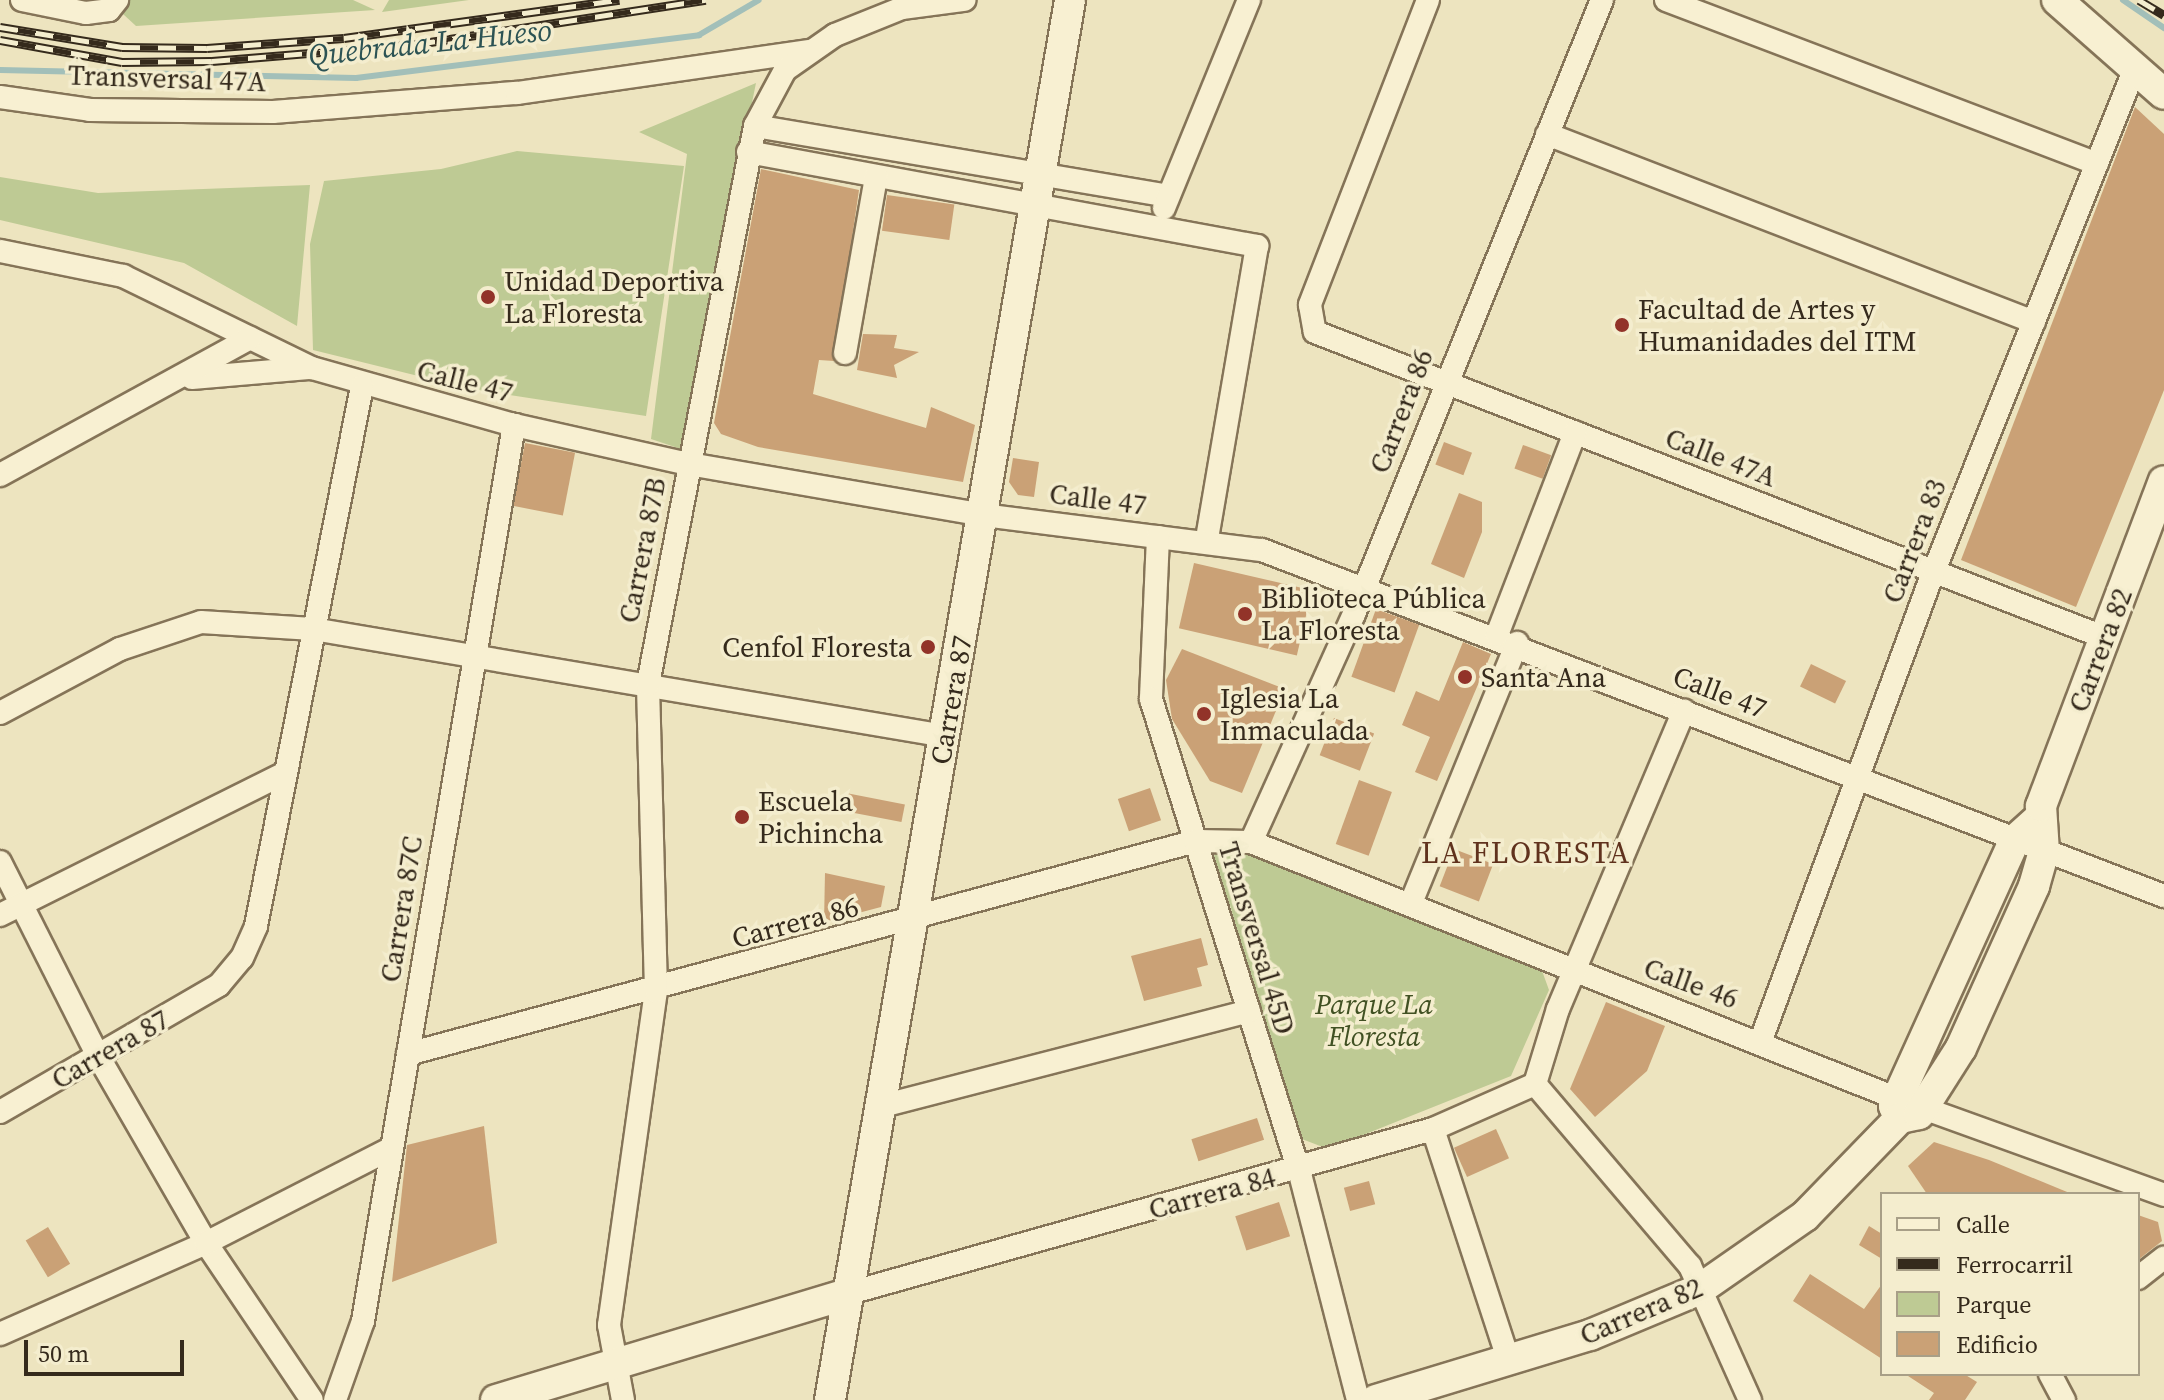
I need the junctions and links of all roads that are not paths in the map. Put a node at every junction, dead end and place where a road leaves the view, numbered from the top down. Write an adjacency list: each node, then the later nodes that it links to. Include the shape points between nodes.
1 (22, 0): 9 (street, via 86,13)
2 (964, 0): 10 (street, via 861,21)
3 (1070, 0): 18 (street, Carrera 87)
4 (1249, 0): 20 (street)
5 (1428, 0): 29 (street, Calle 47A, via 1310,305 1315,332)
6 (1602, 0): 15 (street, Carrera 86)
7 (1666, 0): 17 (street)
8 (2057, 0): 11 (street)
9 (116, 2)
10 (809, 51): 13 (street, Transversal 47A, via 517,93 273,112 90,110); 14 (street, Carrera 87B, via 785,70)
11 (2135, 68): 12 (street); 17 (street, Carrera 83)
12 (2164, 94)
13 (0, 97)
14 (755, 126): 16 (street, Carrera 87B); 18 (street)
15 (1547, 134): 24 (street); 29 (street, Carrera 86)
16 (748, 152): 19 (street); 33 (street, Carrera 87B)
17 (2097, 164): 24 (street, Carrera 83)
18 (1040, 176): 20 (street); 21 (street, Carrera 87)
19 (876, 177): 21 (street); 26 (street)
20 (1168, 196): 22 (street)
21 (1035, 207): 22 (street); 36 (street, Carrera 87)
22 (1158, 224): 38 (street, via 1257,246)
23 (0, 251): 25 (street, Calle 47, via 123,276)
24 (2034, 322): 39 (street, Carrera 83)
25 (250, 338): 27 (street, Calle 47); 28 (street)
26 (845, 353)
27 (312, 368): 28 (street); 30 (street, Calle 47)
28 (187, 379): 34 (street)
29 (1444, 382): 32 (street, Calle 47A); 40 (street, Carrera 86)
30 (362, 386): 31 (street, Calle 47); 41 (street)
31 (514, 425): 33 (street, Calle 47); 44 (street, Carrera 87C)
32 (1575, 433): 39 (street, Calle 47A); 43 (street)
33 (689, 464): 36 (street, Calle 47); 45 (street, Carrera 87B)
34 (0, 475)
35 (2164, 481): 42 (street, Carrera 82)
36 (983, 515): 37 (street, Calle 47); 48 (street, Carrera 87)
37 (1158, 537): 38 (street, Calle 47); 52 (street, Transversal 45D, via 1151,699 1168,771)
38 (1207, 538): 40 (street, Calle 47)
39 (1934, 571): 42 (street, Calle 47A); 50 (street, Carrera 83)
40 (1365, 586): 43 (street, Calle 47); 54 (street, Carrera 86)
41 (313, 629): 44 (street); 47 (street, via 201,622 158,633); 49 (street)
42 (2106, 638): 51 (street, Carrera 82)
43 (1507, 639): 46 (street, Calle 47); 59 (street)
44 (472, 658): 45 (street); 66 (street, Carrera 87C)
45 (648, 684): 48 (street); 63 (street, Carrera 87B)
46 (1684, 710): 50 (street, Calle 47); 62 (street)
47 (0, 713)
48 (945, 736): 61 (street, Carrera 87)
49 (281, 775): 58 (street); 67 (street, Carrera 87, via 256,926 242,958 219,985)
50 (1856, 777): 53 (street, Calle 47); 65 (street, Carrera 83)
51 (2037, 820): 53 (street, Carrera 82); 55 (street)
52 (1196, 841): 54 (street, Calle 46); 61 (street, Carrera 86); 64 (street, Transversal 45D)
53 (2014, 841): 55 (street, Calle 47); 70 (street, Carrera 82)
54 (1251, 842): 59 (street, Calle 46)
55 (2044, 852): 57 (street, Calle 47); 70 (street, Carrera 82, via 1961,1048)
56 (0, 862): 58 (street)
57 (2164, 896)
58 (23, 902): 60 (street); 67 (street)
59 (1411, 903): 62 (street, Calle 46)
60 (0, 915)
61 (910, 922): 63 (street, Carrera 86); 69 (street, Carrera 87)
62 (1574, 971): 65 (street, Calle 46); 68 (street)
63 (656, 991): 66 (street, Carrera 86); 83 (street, Carrera 87B, via 609,1325)
64 (1249, 1011): 69 (street); 74 (street, Transversal 45D)
65 (1761, 1040): 70 (street, Calle 46)
66 (408, 1054): 73 (street, Carrera 87C)
67 (98, 1056): 71 (street, Carrera 87); 76 (street)
68 (1535, 1084): 72 (street, Carrera 84); 79 (street, via 1690,1266)
69 (882, 1106): 80 (street, Carrera 87)
70 (1907, 1109): 75 (street, Calle 46); 79 (street, Carrera 82, via 1805,1216)
71 (0, 1112)
72 (1433, 1129): 74 (street, Carrera 84); 82 (street)
73 (390, 1149): 76 (street); 86 (street, Carrera 87C, via 363,1321)
74 (1299, 1170): 80 (street, Carrera 84); 90 (street, Transversal 45D)
75 (2164, 1195)
76 (206, 1243): 81 (street); 85 (street)
77 (2164, 1258): 78 (street)
78 (2140, 1276)
79 (1700, 1289): 82 (street, Carrera 82); 92 (street)
80 (846, 1294): 83 (street, Carrera 84); 89 (street, Carrera 87)
81 (0, 1334)
82 (1508, 1359): 91 (street, Carrera 82)
83 (613, 1366): 87 (street, Carrera 84); 88 (street, Carrera 87B)
84 (2051, 1376): 93 (street)
85 (312, 1400)
86 (335, 1400)
87 (496, 1400)
88 (623, 1400)
89 (830, 1400)
90 (1358, 1400)
91 (1376, 1400)
92 (1750, 1400)
93 (2064, 1400)

